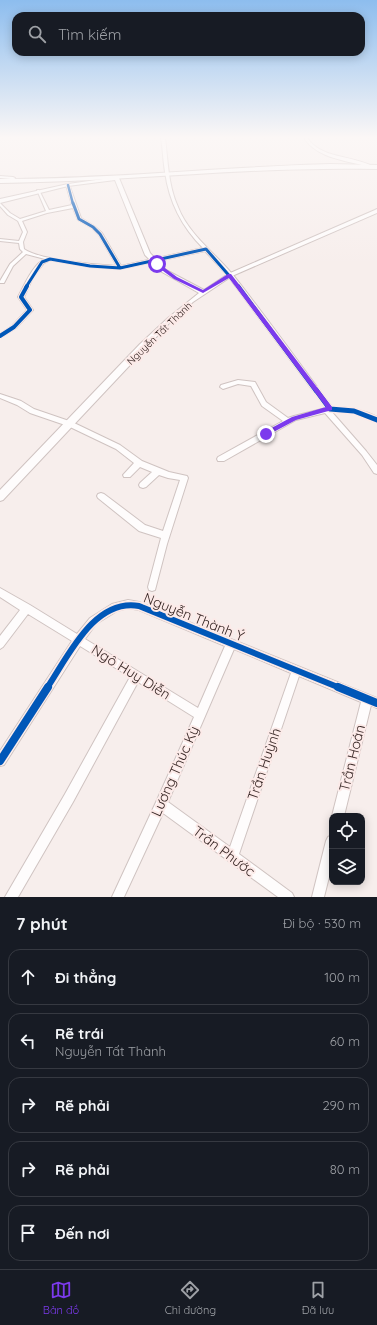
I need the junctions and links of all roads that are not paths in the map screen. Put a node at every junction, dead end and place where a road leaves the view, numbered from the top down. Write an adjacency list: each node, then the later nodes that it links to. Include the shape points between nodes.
1 (75, 180): 7 (highway)
2 (105, 180): 8 (main road)
3 (119, 180): 21 (main road, via 142,244)
4 (168, 180): 18 (street, via 171,196 182,222)
5 (0, 181): 6 (highway)
6 (12, 181): 7 (highway)
7 (49, 181): 9 (main road)
8 (68, 185): 9 (main road); 12 (street)
9 (54, 188): 10 (main road)
10 (38, 191): 11 (main road); 14 (street)
11 (0, 202): 15 (street, via 9,214)
12 (76, 206): 14 (street); 22 (street, via 78,219 94,227)
13 (377, 211): 23 (main road, Nguyễn Tất Thành)
14 (49, 212): 15 (street)
15 (20, 220): 17 (street, via 25,232)
16 (0, 240): 17 (street)
17 (21, 242): 19 (street, via 22,250)
18 (206, 249): 21 (street); 23 (street)
19 (26, 252): 20 (street); 24 (street, via 16,259)
20 (50, 259): 22 (street); 26 (street, via 42,262 21,297 30,310 14,327)
21 (154, 261): 22 (street); 25 (main road, via 170,274)
22 (120, 268)
23 (230, 275): 25 (main road, Nguyễn Tất Thành); 29 (street)
24 (0, 282)
25 (203, 292): 32 (main road, Nguyễn Tất Thành, via 155,334)
26 (0, 336)
27 (223, 387): 31 (street, via 238,382 253,384 264,404)
28 (0, 394): 32 (street, via 32,411)
29 (328, 409): 30 (street, via 350,409 363,412); 31 (street, via 306,414); 36 (street)
30 (377, 420)
31 (288, 422): 33 (street)
32 (70, 424): 34 (street, via 118,447); 40 (main road, Nguyễn Tất Thành)
33 (222, 460)
34 (139, 463): 35 (street); 37 (street)
35 (158, 471): 38 (street); 41 (street, via 184,478)
36 (377, 471)
37 (127, 475)
38 (143, 485)
39 (101, 496): 41 (street, via 142,528)
40 (0, 497)
41 (166, 536): 42 (street)
42 (152, 587)
43 (0, 592): 44 (street, Ngô Huy Diễn)
44 (27, 608): 45 (street, Ngô Huy Diễn); 46 (street)
45 (78, 640): 47 (street, Nguyễn Thành Ý, via 93,621 104,613 128,604 139,606); 49 (street, Ngô Huy Diễn); 52 (street, Nguyễn Thành Ý)
46 (0, 644)
47 (231, 644): 48 (street, Nguyễn Thành Ý); 51 (street, Lương Thúc Kỳ)
48 (296, 671): 50 (street, Nguyễn Thành Ý); 56 (street, Trần Huỳnh)
49 (136, 676): 51 (street, Ngô Huy Diễn); 57 (street)
50 (372, 701): 54 (street, Trần Hoán)
51 (200, 715): 53 (street, Lương Thúc Kỳ)
52 (0, 761)
53 (161, 804): 56 (street, Trần Phước); 58 (street, Lương Thúc Kỳ)
54 (339, 813)
55 (330, 849): 60 (street)
56 (232, 857): 59 (street, Trần Phước)
57 (11, 897)
58 (118, 897)
59 (288, 897)
60 (318, 897)

